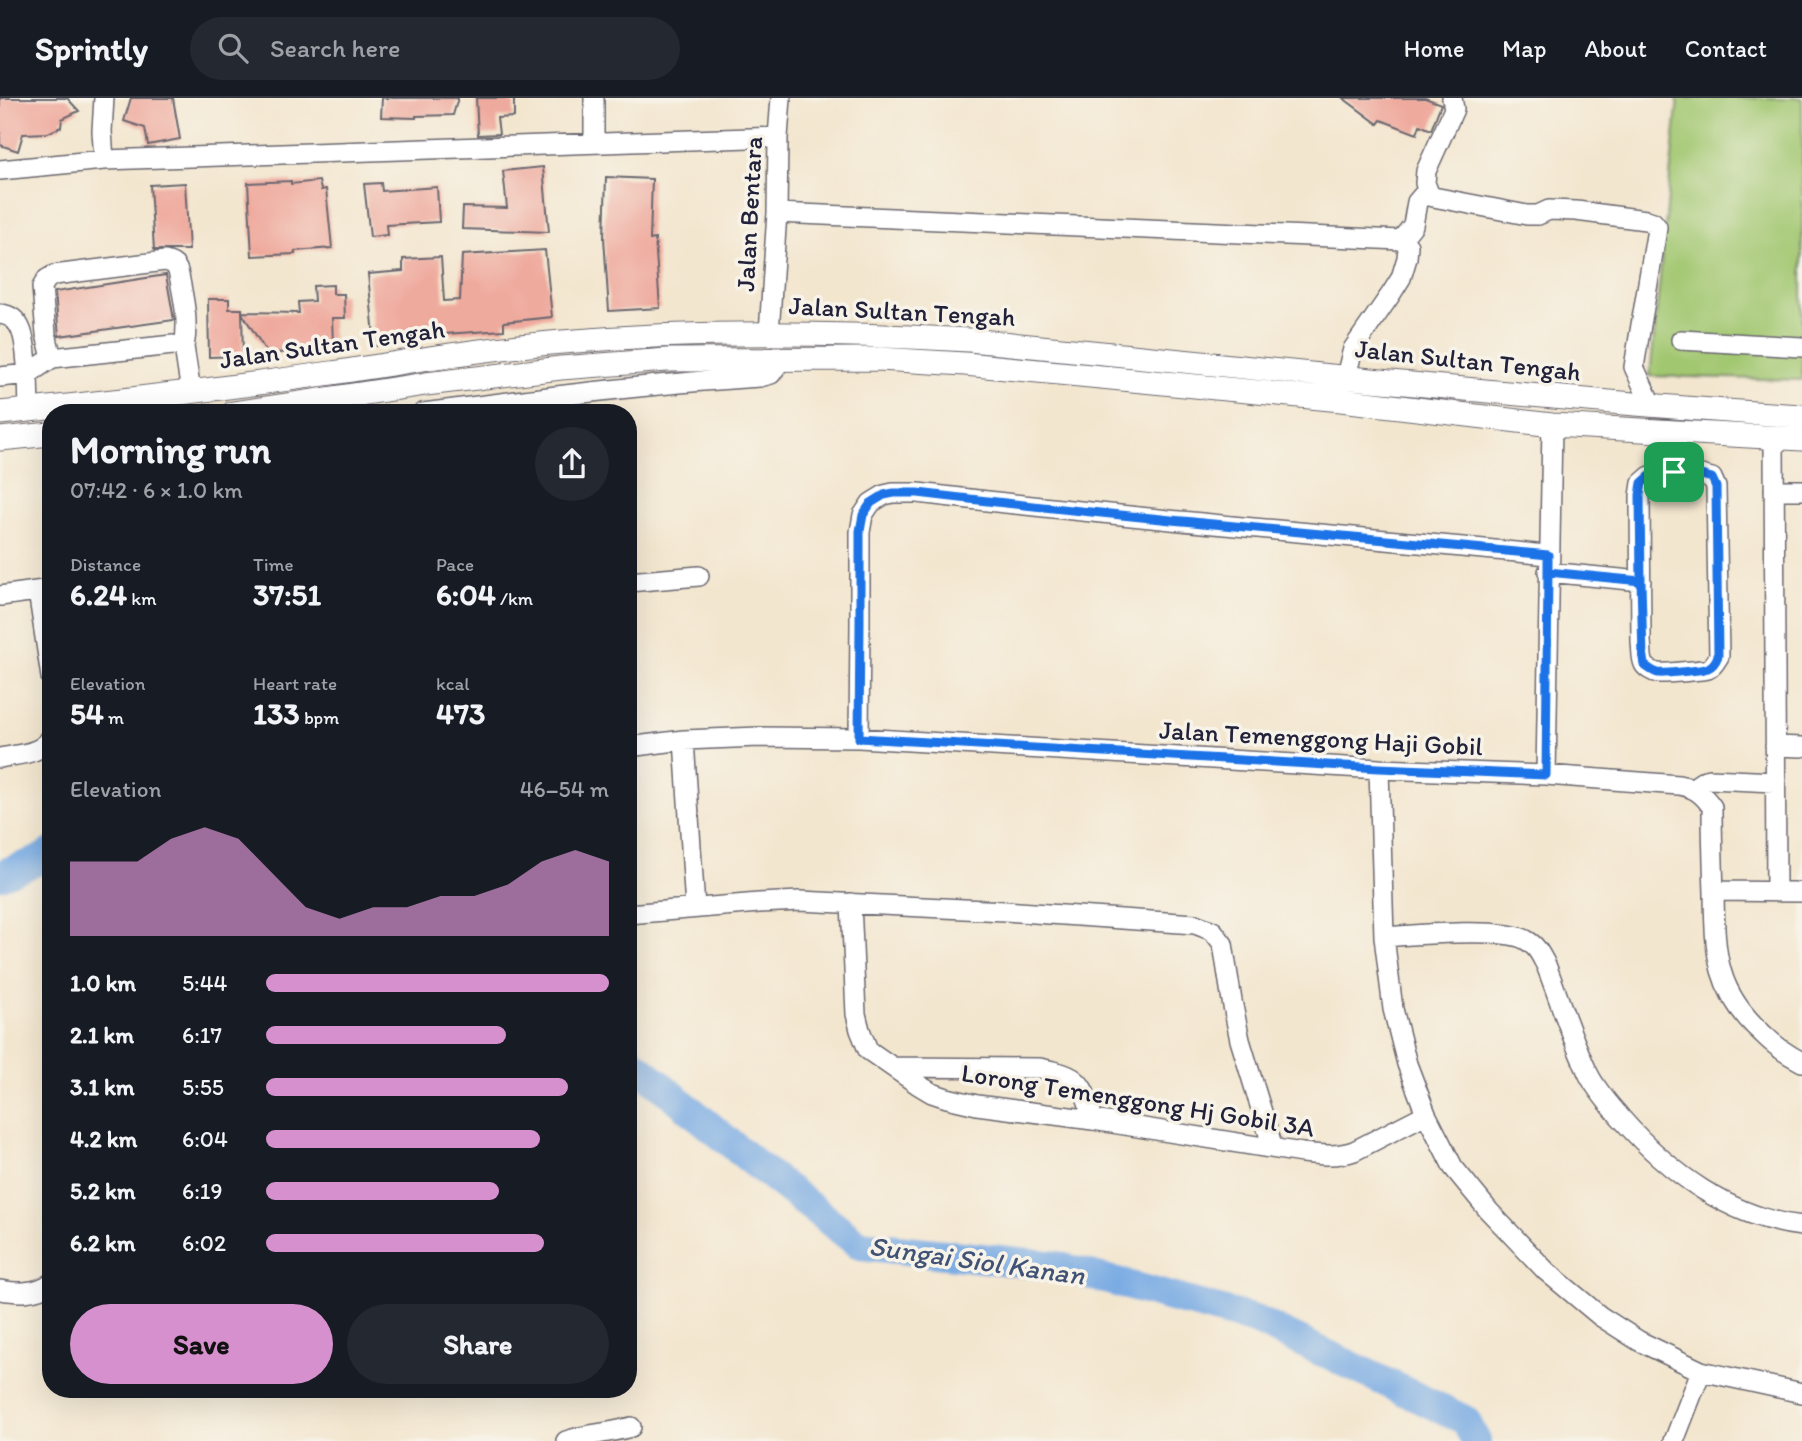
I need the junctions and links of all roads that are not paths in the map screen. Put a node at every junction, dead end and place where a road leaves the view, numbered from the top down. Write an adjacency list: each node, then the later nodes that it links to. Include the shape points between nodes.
1 (104, 98): 7 (street)
2 (594, 98): 6 (street)
3 (781, 98): 5 (street, Jalan Bentara)
4 (1452, 98): 9 (street, via 1454,109 1426,171)
5 (778, 137): 6 (street); 10 (street, Jalan Bentara)
6 (594, 142): 7 (street)
7 (104, 160): 8 (street)
8 (0, 170)
9 (1430, 196): 11 (street, via 1423,195 1417,202 1413,225); 26 (street, via 1527,215 1576,211 1653,222 1656,235 1634,367)
10 (777, 213): 11 (street); 13 (street, Jalan Bentara)
11 (1401, 240): 20 (street, via 1408,246 1401,278 1353,349)
12 (0, 314): 19 (street, via 19,323)
13 (769, 333): 20 (main road, Jalan Sultan Tengah, via 969,340); 22 (main road, Jalan Sultan Tengah, via 561,342)
14 (1681, 340): 16 (street)
15 (184, 347): 17 (street, via 165,345); 17 (street, via 187,313 178,268 165,261 47,279 42,287); 22 (street)
16 (1802, 347)
17 (52, 358): 19 (street)
18 (781, 360): 24 (main road, Jalan Sultan Tengah, via 667,360 561,369); 25 (street, via 771,374 760,377 615,388); 31 (main road, Jalan Sultan Tengah, via 965,364)
19 (27, 374): 21 (street); 28 (street)
20 (1346, 376): 26 (main road, Jalan Sultan Tengah)
21 (0, 377)
22 (191, 392): 23 (main road, Jalan Sultan Tengah)
23 (83, 404)
24 (293, 404)
25 (493, 404)
26 (1652, 406): 30 (main road, Jalan Sultan Tengah)
27 (42, 409): 28 (main road, Jalan Sultan Tengah)
28 (29, 410): 29 (main road, Jalan Sultan Tengah)
29 (0, 413)
30 (1802, 416)
31 (1552, 425): 33 (main road, Jalan Sultan Tengah); 38 (street)
32 (42, 435): 34 (main road)
33 (1773, 438): 35 (main road, Jalan Sultan Tengah); 36 (street)
34 (0, 439)
35 (1802, 439)
36 (1774, 490): 37 (street); 47 (street)
37 (1802, 491)
38 (1548, 564): 41 (street); 44 (street, via 1329,534 918,493 884,495 863,515 860,531); 52 (street)
39 (699, 576): 40 (street)
40 (637, 581)
41 (1641, 581): 41 (street, via 1644,665 1662,674 1706,670 1714,664 1718,604 1716,487 1712,478 1674,472 1650,476 1642,483)
42 (42, 590): 43 (street)
43 (0, 596)
44 (859, 738): 45 (street, Jalan Temenggong Haji Gobil); 51 (street, Jalan Temenggong Haji Gobil)
45 (684, 740): 46 (street, Jalan Temenggong Haji Gobil); 59 (street)
46 (637, 746)
47 (1775, 746): 49 (street); 53 (street)
48 (42, 747): 50 (street)
49 (1802, 747)
50 (0, 758)
51 (1379, 768): 52 (street, Jalan Temenggong Haji Gobil); 61 (street)
52 (1546, 775): 54 (street, Jalan Temenggong Haji Gobil)
53 (1775, 782): 54 (street, via 1710,779); 56 (street)
54 (1693, 788): 55 (street, via 1712,807)
55 (1714, 891): 56 (street); 62 (street, via 1717,959 1732,998 1766,1037)
56 (1776, 892): 57 (street)
57 (1802, 892)
58 (851, 903): 59 (street, via 800,901); 63 (street, Lorong Temenggong Hj Gobil 3A, via 854,997 860,1030 869,1049); 66 (street, via 1195,924 1213,931 1223,944 1240,1040)
59 (695, 908): 60 (street)
60 (637, 913)
61 (1384, 937): 64 (street, via 1393,1009); 67 (street, via 1506,934 1524,938 1537,947 1546,965 1590,1077 1639,1139 1675,1171 1715,1197 1755,1216)
62 (1802, 1062)
63 (895, 1067): 65 (street, Lorong Temenggong Hj Gobil 3A, via 916,1084 947,1098); 65 (street, via 1041,1068 1057,1072 1081,1084)
64 (1426, 1114): 66 (street, Lorong Temenggong Hj Gobil 3A, via 1343,1155); 70 (street, via 1453,1167 1546,1271 1600,1316)
65 (1093, 1120): 66 (street, Lorong Temenggong Hj Gobil 3A)
66 (1273, 1148)
67 (1802, 1226)
68 (42, 1287): 69 (street, via 18,1293)
69 (0, 1290)
70 (1701, 1371): 71 (street); 74 (street)
71 (1802, 1393)
72 (631, 1427): 73 (street)
73 (566, 1441)
74 (1674, 1441)

